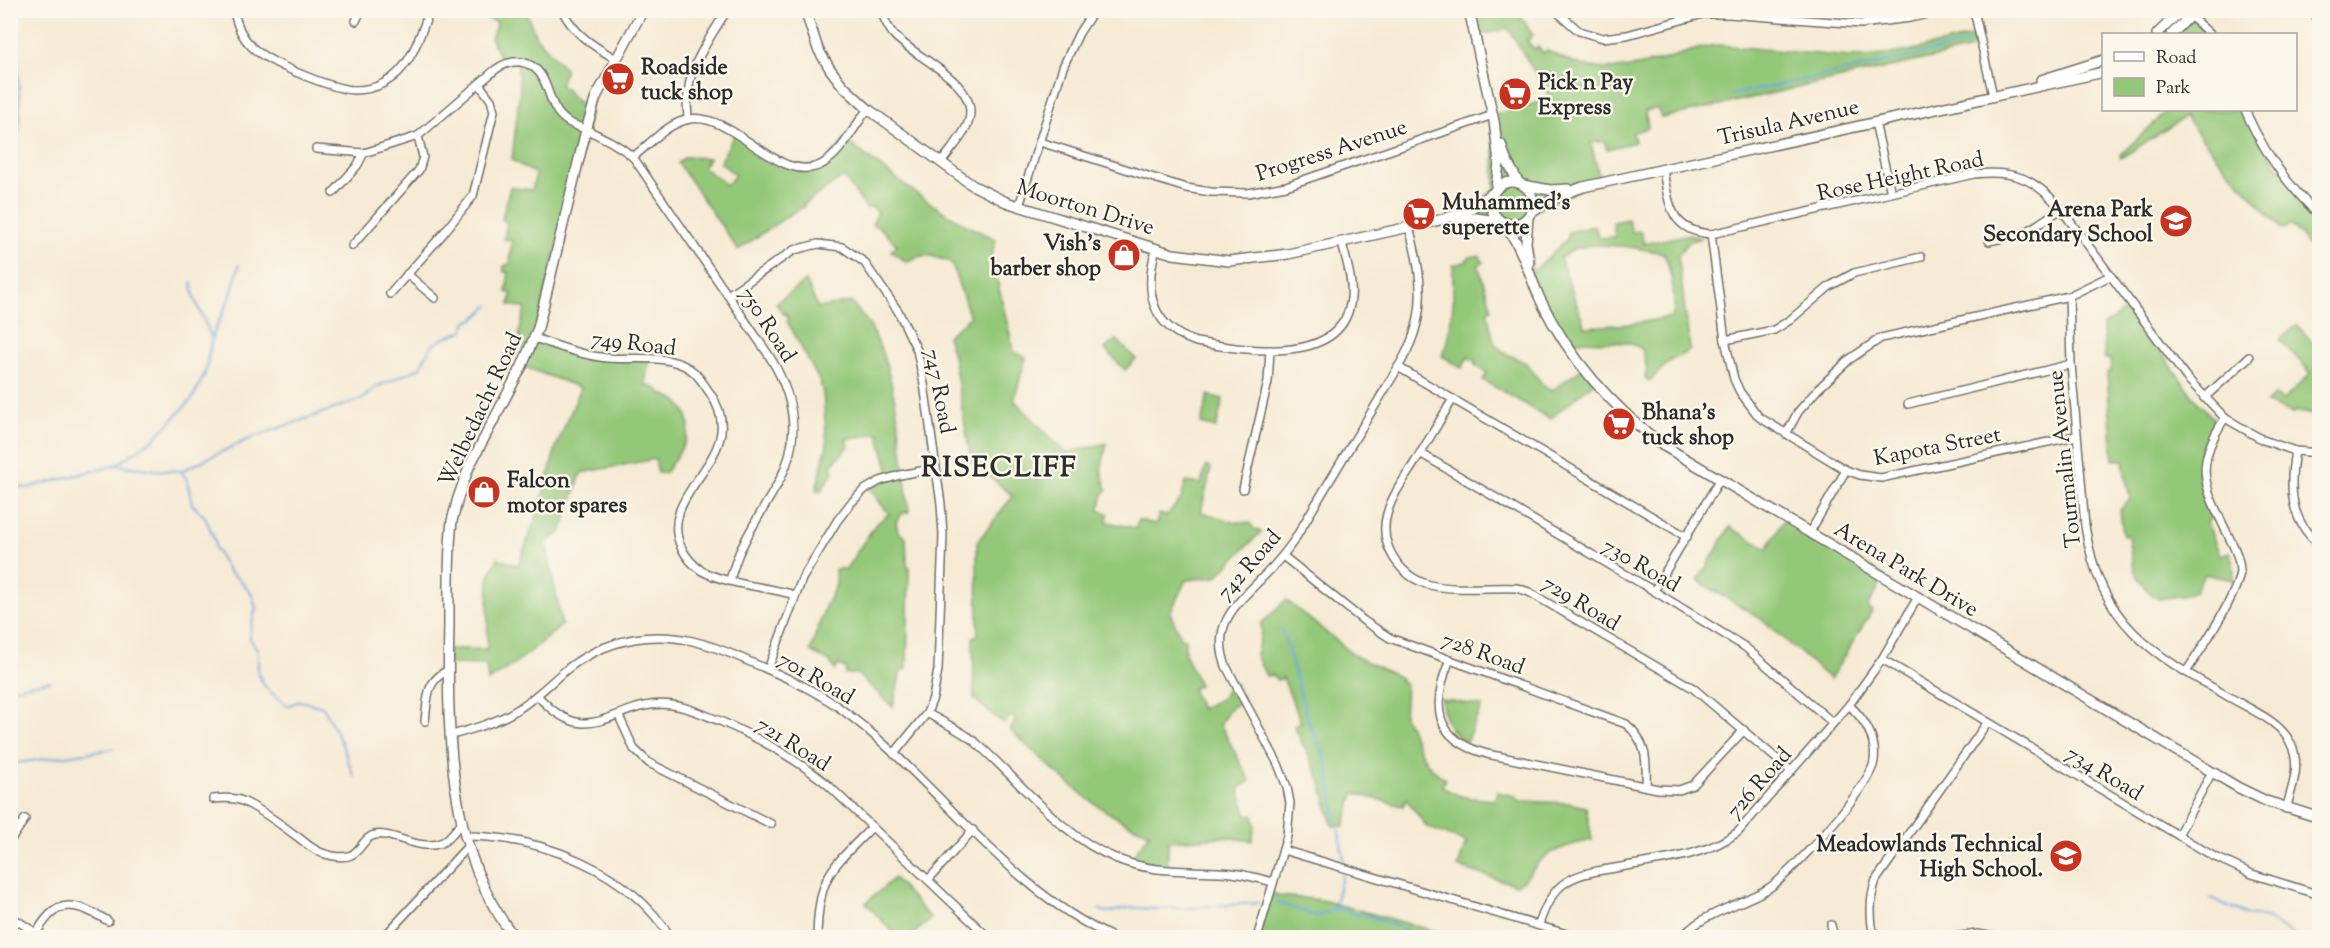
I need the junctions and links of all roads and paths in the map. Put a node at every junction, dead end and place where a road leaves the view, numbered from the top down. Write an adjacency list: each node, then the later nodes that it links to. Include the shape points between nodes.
1 (234, 10): 3 (street, via 247,41 266,58 334,86 356,90 377,86 397,75 406,65)
2 (361, 10): 17 (street)
3 (430, 10)
4 (562, 10): 22 (street, via 581,37)
5 (643, 10): 22 (street, Welbedacht Road)
6 (727, 10): 30 (street, via 691,74)
7 (805, 10): 27 (street, Moorton Drive, via 824,61)
8 (881, 10): 38 (street, via 894,34 958,85 967,97 968,122)
9 (1094, 10): 34 (street, via 1063,67)
10 (1469, 10): 29 (street, Arena Park Drive)
11 (1555, 10): 16 (street, via 1579,31 1603,38 1703,14 1848,24 1878,23)
12 (1945, 10): 16 (street)
13 (1974, 10): 26 (street)
14 (2314, 10): 21 (street)
15 (2188, 12): 18 (street); 19 (street); 20 (street)
16 (1909, 14)
17 (356, 21)
18 (2158, 33)
19 (2173, 33)
20 (2209, 33)
21 (2319, 35)
22 (615, 58): 32 (street, Welbedacht Road, via 596,97)
23 (2102, 60): 26 (street, Trisula Avenue)
24 (2102, 72): 26 (street, Trisula Avenue)
25 (479, 84): 32 (street, 750 Road, via 504,64 526,64 542,75 560,116); 33 (street, 750 Road); 58 (street, via 494,111 475,190)
26 (1997, 95): 31 (street, Trisula Avenue)
27 (868, 109): 30 (street, via 829,159 804,169 787,164 708,120); 38 (street, Moorton Drive)
28 (2246, 111): 48 (street, via 2273,160)
29 (1494, 118): 34 (street, Progress Avenue, via 1286,186 1248,193 1186,188); 40 (street, Arena Park Drive, via 1506,160); 42 (street, Arena Park Drive, via 1499,163)
30 (688, 120): 37 (street, via 663,132)
31 (1875, 122): 39 (street, Trisula Avenue); 44 (street)
32 (586, 130): 37 (street, 750 Road, via 614,142); 65 (street, Welbedacht Road)
33 (418, 136): 36 (street); 55 (street, via 423,157 419,170)
34 (1040, 142): 45 (street)
35 (316, 149): 36 (street)
36 (364, 153): 43 (street)
37 (633, 157): 62 (street, 750 Road)
38 (941, 162): 45 (street, Moorton Drive, via 988,194)
39 (1663, 170): 41 (street, Trisula Avenue); 52 (street, Rose Height Road, via 1679,224 1697,233)
40 (1521, 184): 41 (street, Trisula Avenue, via 1550,190); 42 (street, via 1507,182); 47 (street, Arena Park Drive, via 1533,198)
41 (1582, 188): 47 (street, Trisula Avenue, via 1561,195)
42 (1495, 190): 49 (street, Moorton Drive, via 1466,212); 50 (street, Arena Park Drive, via 1490,205)
43 (333, 193)
44 (1891, 193): 46 (street, Rose Height Road, via 1974,174 2000,173 2033,182); 52 (street, Rose Height Road)
45 (1019, 206): 56 (street, Moorton Drive)
46 (2061, 209): 53 (street, via 2025,233); 59 (street, Rose Height Road)
47 (1530, 214): 50 (street, via 1518,224); 60 (street, Arena Park Drive, via 1526,243)
48 (2319, 216)
49 (1436, 221): 50 (street, Moorton Drive, via 1467,218); 51 (street, Moorton Drive)
50 (1502, 222): 60 (street, Arena Park Drive, via 1520,248)
51 (1408, 227): 54 (street, Moorton Drive); 70 (street, 742 Road, via 1419,274 1420,306 1416,328)
52 (1711, 234): 66 (street, Kapota Street)
53 (1989, 241)
54 (1342, 243): 56 (street, Moorton Drive, via 1267,258 1229,261); 67 (street, via 1352,295 1344,320 1334,334 1320,343)
55 (352, 246)
56 (1156, 249): 67 (street, via 1149,277 1151,295 1167,326 1196,342)
57 (1921, 258): 66 (street, via 1854,273 1830,286 1774,330)
58 (407, 274): 61 (street); 64 (street)
59 (2110, 276): 63 (street); 71 (street, Rose Height Road)
60 (1533, 282): 82 (street, Arena Park Drive, via 1566,345 1600,390 1646,432)
61 (390, 294)
62 (728, 295): 80 (street, 747 Road, via 802,247 835,245 857,256 898,311 917,350); 88 (street, 750 Road, via 784,381 793,430 784,471 742,546)
63 (2069, 296): 69 (street, Tourmalin Avenue); 75 (street, via 1881,338 1818,388)
64 (435, 298)
65 (534, 338): 88 (street, 749 Road, via 601,358 670,361 697,375 719,406 723,428 719,446 680,510 677,533 685,555 697,567); 95 (street, Welbedacht Road, via 469,467 458,498 450,544)
66 (1725, 340): 75 (street, Kapota Street, via 1734,379 1746,402 1759,417)
67 (1270, 350): 83 (street, via 1268,382)
68 (2249, 357): 71 (street)
69 (2072, 364): 73 (street); 76 (street, Tourmalin Avenue)
70 (1398, 367): 72 (street); 87 (street, 742 Road)
71 (2204, 398): 74 (street, Rose Height Road)
72 (1452, 399): 78 (street, 729 Road); 85 (street)
73 (1908, 404)
74 (2224, 418): 77 (street, Rose Height Road, via 2263,440); 96 (street, via 2209,444 2205,475 2213,503 2237,554 2239,576)
75 (1786, 434): 81 (street, Kapota Street)
76 (2076, 436): 81 (street, Kapota Street, via 1881,478); 96 (street, Tourmalin Avenue, via 2086,538 2102,588 2134,635)
77 (2295, 451): 79 (street, Rose Height Road); 86 (street, via 2291,485 2295,511)
78 (1420, 453): 89 (street, 730 Road); 104 (street, 729 Road, via 1394,498 1385,524 1391,554 1406,573 1433,586 1517,588 1529,592 1693,688)
79 (2319, 453)
80 (936, 468): 90 (street, via 889,477 855,498); 99 (street, 747 Road, via 943,535 939,649 936,687)
81 (1846, 470): 84 (street)
82 (1720, 479): 84 (street, Arena Park Drive); 85 (street)
83 (1243, 489)
84 (1810, 532): 91 (street, Arena Park Drive)
85 (1686, 537): 89 (street)
86 (2319, 545)
87 (1283, 556): 92 (street, 728 Road, via 1381,633); 122 (street, 742 Road, via 1234,606 1221,638 1226,666 1287,787 1290,825)
88 (730, 579): 90 (street, 749 Road)
89 (1654, 591): 102 (street, 730 Road, via 1745,647)
90 (795, 595): 94 (street)
91 (1918, 597): 93 (street, 726 Road); 108 (street, Arena Park Drive)
92 (1450, 659): 109 (street, 728 Road, via 1626,724 1646,751); 109 (street, via 1439,689 1438,706 1445,726 1462,745 1487,754)
93 (1882, 659): 98 (street, 726 Road); 103 (street, 734 Road)
94 (768, 669): 97 (street, 701 Road, via 696,640 647,638 592,653); 106 (street, 701 Road, via 837,706)
95 (448, 670): 101 (street, via 432,682); 105 (street, Welbedacht Road)
96 (2186, 672): 111 (street, Tourmalin Avenue, via 2269,719 2287,736 2296,766)
97 (537, 695): 100 (street, 721 Road, via 556,713 580,723); 105 (street, 701 Road, via 506,716)
98 (1849, 705): 102 (street, 726 Road); 139 (street, via 1874,743 1874,762 1866,782 1783,877 1749,900 1696,922)
99 (927, 713): 106 (street, 747 Road); 124 (street, via 971,739 1061,823 1102,852 1146,868 1228,872)
100 (619, 716): 115 (street, via 634,749 649,764); 116 (street, 721 Road, via 650,705 673,705 731,726 803,765)
101 (425, 721)
102 (1833, 723): 107 (street, 726 Road)
103 (1987, 723): 118 (street, 734 Road); 141 (street, via 1876,880 1871,905)
104 (1744, 730): 107 (street, 729 Road); 109 (street, via 1693,785 1679,790)
105 (452, 735): 114 (street, Welbedacht Road)
106 (894, 754): 117 (street, 701 Road)
107 (1791, 771): 128 (street, 726 Road, via 1747,824 1728,840 1696,853 1575,877 1552,896)
108 (2212, 772): 111 (street, Arena Park Drive); 118 (street)
109 (1647, 787)
110 (213, 799): 114 (street, via 238,799 314,849 346,858 372,835 434,844 447,839)
111 (2286, 809): 112 (street, Arena Park Drive)
112 (2319, 818)
113 (25, 819): 120 (street)
114 (462, 822): 119 (street, Welbedacht Road)
115 (771, 824)
116 (872, 827): 123 (street, 721 Road); 134 (street, via 826,879 819,898)
117 (973, 830): 123 (street); 136 (street, 701 Road, via 1053,902)
118 (2178, 835): 125 (street, 734 Road, via 2232,866)
119 (464, 836): 121 (street, Welbedacht Road); 133 (street, via 536,843 579,862 626,888 652,912)
120 (10, 841)
121 (467, 847): 131 (street); 132 (street, Welbedacht Road, via 493,904)
122 (1283, 850): 124 (street, 742 Road); 128 (street)
123 (929, 879): 135 (street, 721 Road)
124 (1273, 882): 137 (street, 742 Road)
125 (2319, 895)
126 (10, 916): 130 (street)
127 (108, 921): 130 (street, via 85,908 68,905 51,914)
128 (1539, 924): 138 (street)
129 (1831, 925): 140 (street)
130 (35, 935)
131 (383, 938)
132 (515, 938)
133 (671, 938)
134 (817, 938)
135 (989, 938)
136 (1115, 938)
137 (1257, 938)
138 (1580, 938)
139 (1683, 938)
140 (1834, 938)
141 (1874, 938)
142 (1945, 938): 143 (street, via 1977,934)
143 (2001, 938)

